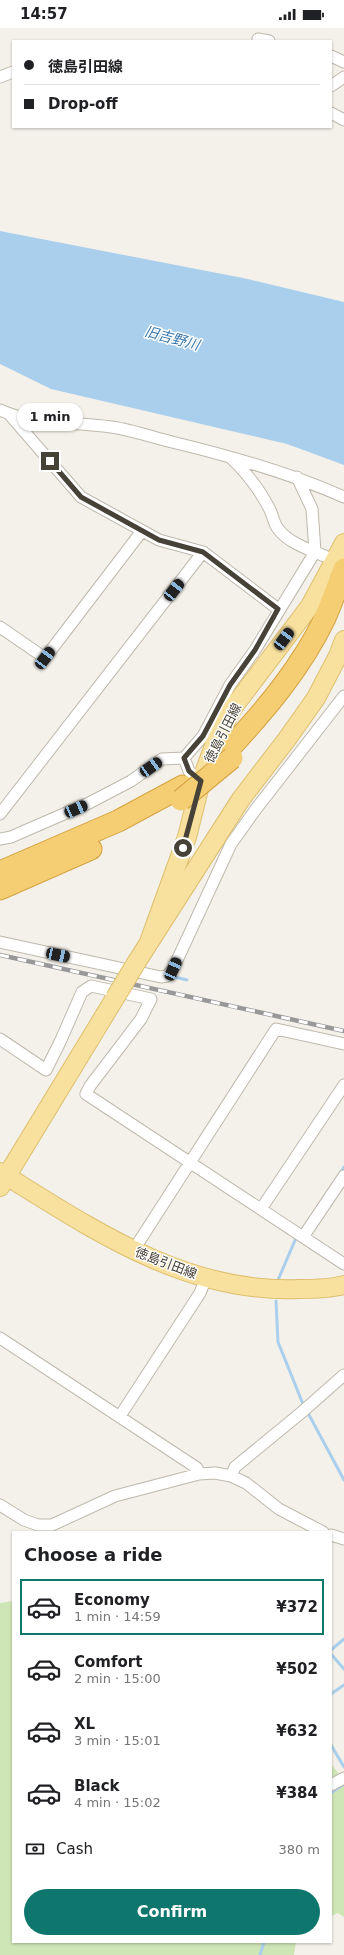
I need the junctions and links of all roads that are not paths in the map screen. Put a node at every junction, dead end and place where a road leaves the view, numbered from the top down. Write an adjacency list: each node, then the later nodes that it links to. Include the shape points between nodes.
1 (332, 56): 2 (street)
2 (344, 62)
3 (12, 72): 4 (street)
4 (0, 77)
5 (344, 77): 6 (street)
6 (332, 85)
7 (332, 114): 8 (street)
8 (344, 120)
9 (5, 412): 10 (street, via 41,421 111,427); 13 (street, via 81,497)
10 (228, 456): 11 (street); 16 (street, via 243,469 256,487 271,511 278,530 301,547)
11 (297, 477): 12 (street); 16 (street, via 312,509)
12 (344, 497)
13 (142, 531): 15 (street, via 159,540); 21 (street, via 45,658)
14 (343, 544): 26 (main road, 徳島引田線, via 310,606 232,709)
15 (203, 552): 20 (street); 29 (street)
16 (315, 552): 17 (street); 20 (street)
17 (327, 557)
18 (344, 569): 24 (highway, via 325,618 308,650)
19 (344, 593): 24 (highway, via 293,688 267,722)
20 (278, 609): 25 (street, via 255,650 230,685 203,736)
21 (0, 627)
22 (344, 640): 27 (main road, 徳島引田線, via 316,698 287,740)
23 (344, 696): 28 (street)
24 (231, 754): 26 (highway)
25 (184, 758): 26 (street, via 189,771); 30 (street, via 162,759 131,781 88,803 11,837)
26 (188, 789): 31 (highway); 32 (highway, via 126,832); 34 (main road, 徳島引田線, via 187,837)
27 (240, 799): 28 (street); 34 (main road, 徳島引田線)
28 (256, 808): 33 (street, via 231,844 173,969 167,976 116,968)
29 (0, 814)
30 (0, 839)
31 (0, 872)
32 (0, 889)
33 (0, 942)
34 (149, 942): 40 (main road, 徳島引田線, bridge)
35 (0, 1039): 38 (street, via 46,1070 82,992 91,986 151,999 141,1019 86,1094)
36 (344, 1044): 38 (street, via 276,1029)
37 (344, 1085): 41 (street)
38 (190, 1162): 41 (street); 43 (street)
39 (344, 1176): 42 (street)
40 (2, 1178): 43 (main road, 徳島引田線)
41 (261, 1209): 42 (street)
42 (303, 1237): 44 (street)
43 (133, 1251): 45 (main road, 徳島引田線, via 162,1264)
44 (344, 1264)
45 (206, 1278): 46 (main road, 徳島引田線, via 272,1290); 49 (street, via 200,1293)
46 (344, 1285)
47 (0, 1338): 49 (street)
48 (344, 1375): 51 (street, via 235,1467)
49 (120, 1416): 50 (street, via 197,1468)
50 (199, 1474): 51 (street); 52 (street, via 114,1496 52,1525 38,1525 24,1520)
51 (231, 1476): 53 (street, via 246,1482 279,1509)
52 (0, 1505)
53 (321, 1531)
54 (332, 1535): 55 (street)
55 (344, 1539)
56 (344, 1778): 57 (street)
57 (332, 1784)

